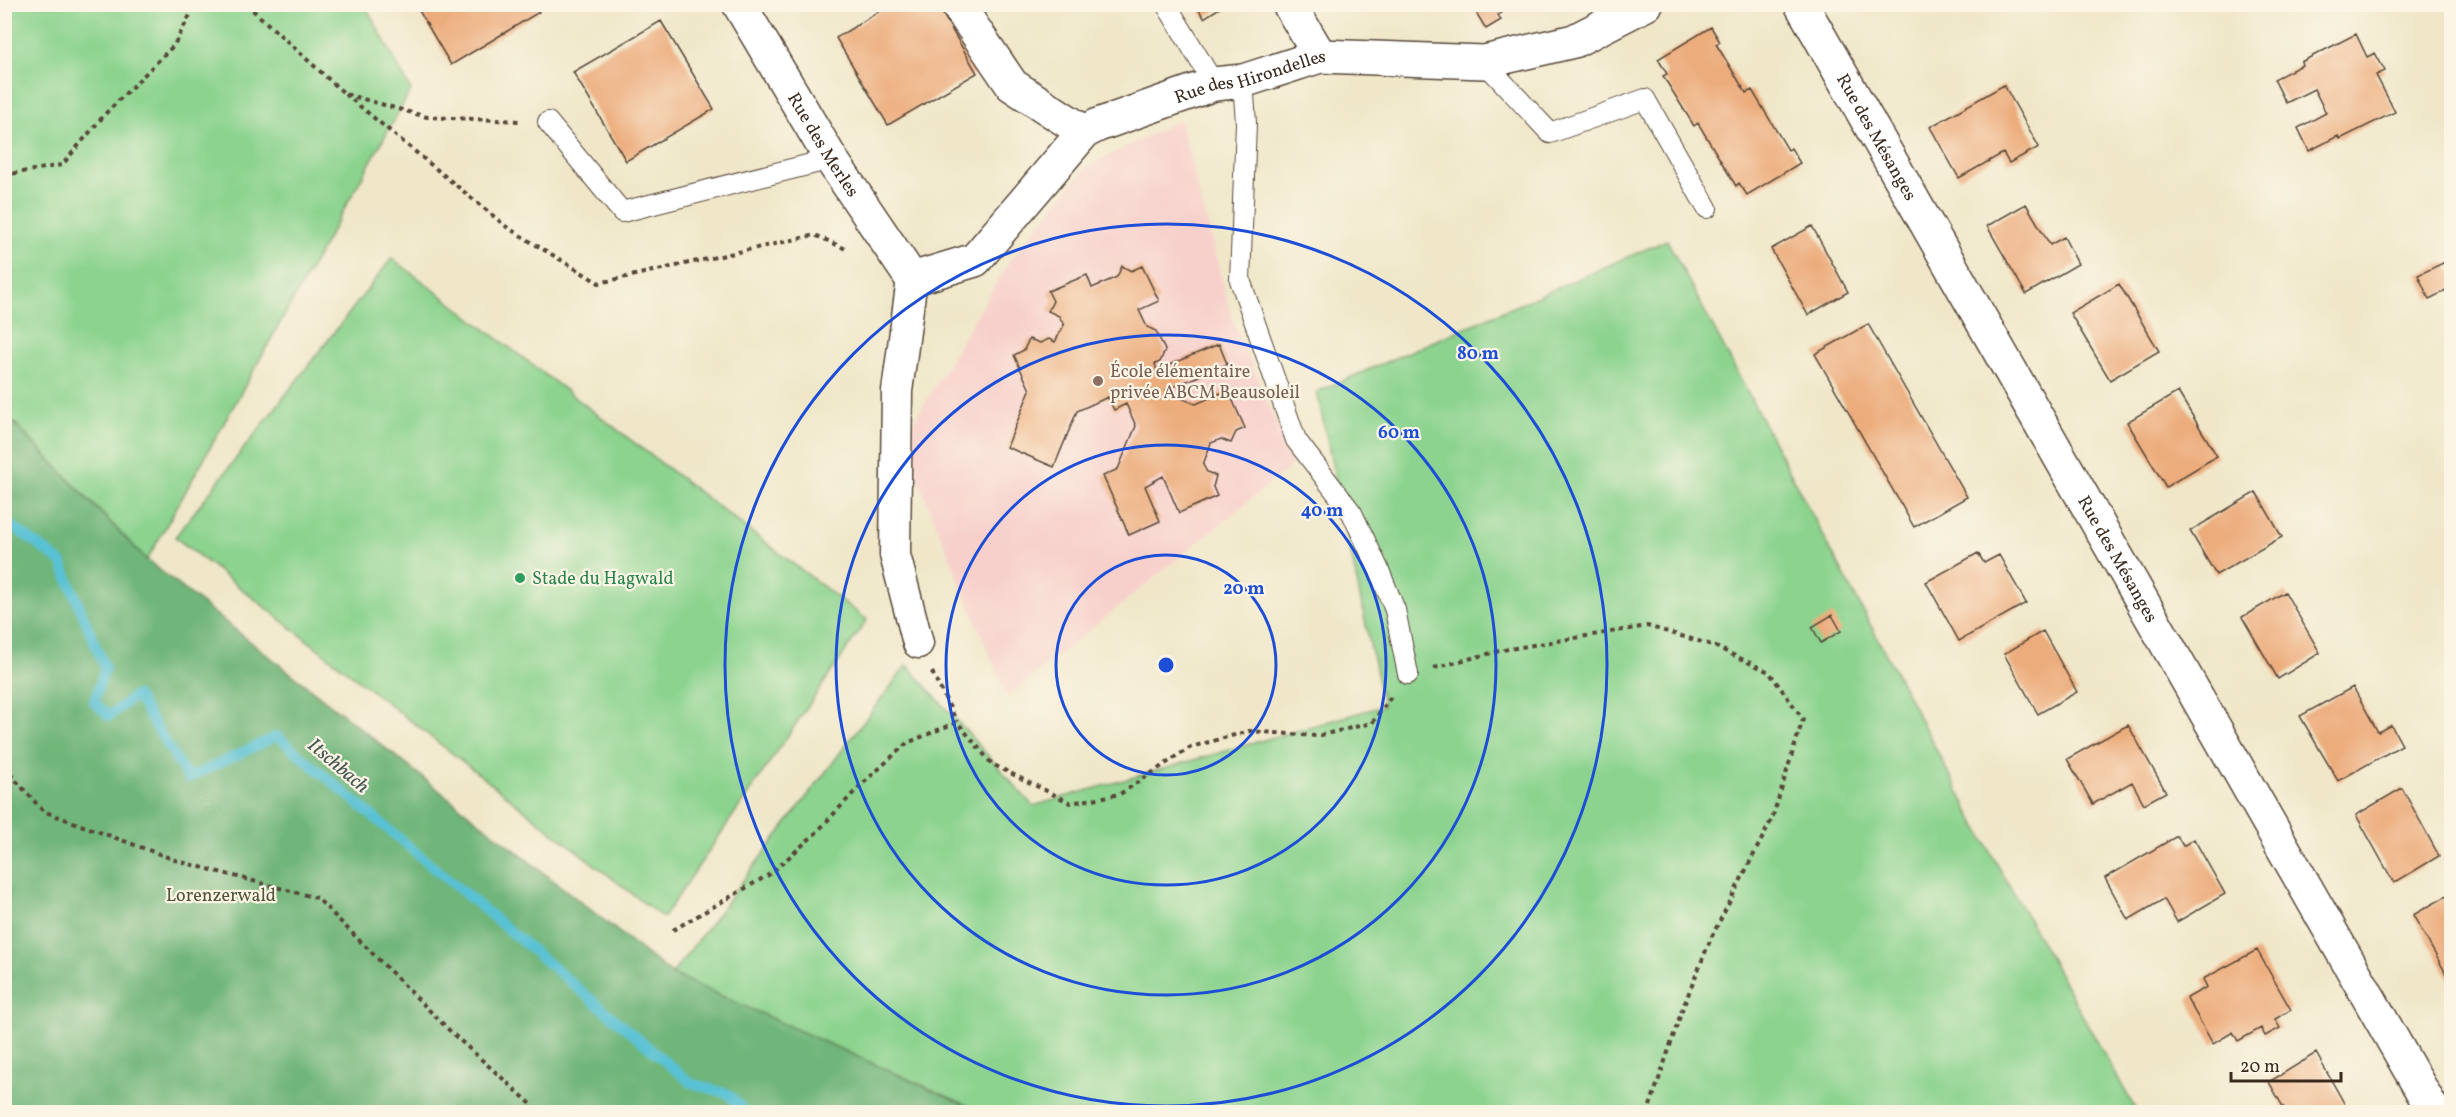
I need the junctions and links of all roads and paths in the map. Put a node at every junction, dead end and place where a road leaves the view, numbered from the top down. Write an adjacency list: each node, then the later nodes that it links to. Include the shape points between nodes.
1 (196, 4): 15 (path, via 174,45 106,113 62,165)
2 (246, 4): 12 (path, via 345,94 427,117)
3 (739, 4): 14 (street, Rue des Merles)
4 (957, 4): 13 (street, via 1012,85)
5 (1166, 4): 11 (lane)
6 (1289, 4): 9 (street)
7 (1646, 4): 10 (street, Rue des Hirondelles, via 1574,42)
8 (1801, 4): 25 (street, Rue des Mésanges)
9 (1320, 56): 10 (street, Rue des Hirondelles); 11 (street, Rue des Hirondelles)
10 (1484, 62): 16 (lane, via 1551,134 1645,99)
11 (1228, 82): 13 (street, Rue des Hirondelles); 19 (lane, via 1246,123 1240,280 1296,440 1352,513 1378,568 1395,610)
12 (548, 122): 14 (lane, via 622,212)
13 (1084, 132): 17 (street, Rue des Hirondelles, via 975,260)
14 (831, 159): 17 (street, Rue des Merles)
15 (4, 175)
16 (1707, 208)
17 (912, 279): 18 (street, via 897,391 895,555)
18 (918, 643): 20 (path)
19 (1408, 674): 20 (path, via 1372,723 1317,736 1249,731 1191,747 1120,794 1071,803 992,764); 24 (path, via 1503,650 1647,626 1712,645 1769,672 1803,719 1772,819 1712,938 1682,1010)
20 (957, 722): 22 (path, via 907,742 770,873)
21 (4, 767): 23 (path, via 43,811 178,861 317,898 453,1034)
22 (673, 930)
23 (540, 1113)
24 (1648, 1113)
25 (2434, 1113)

